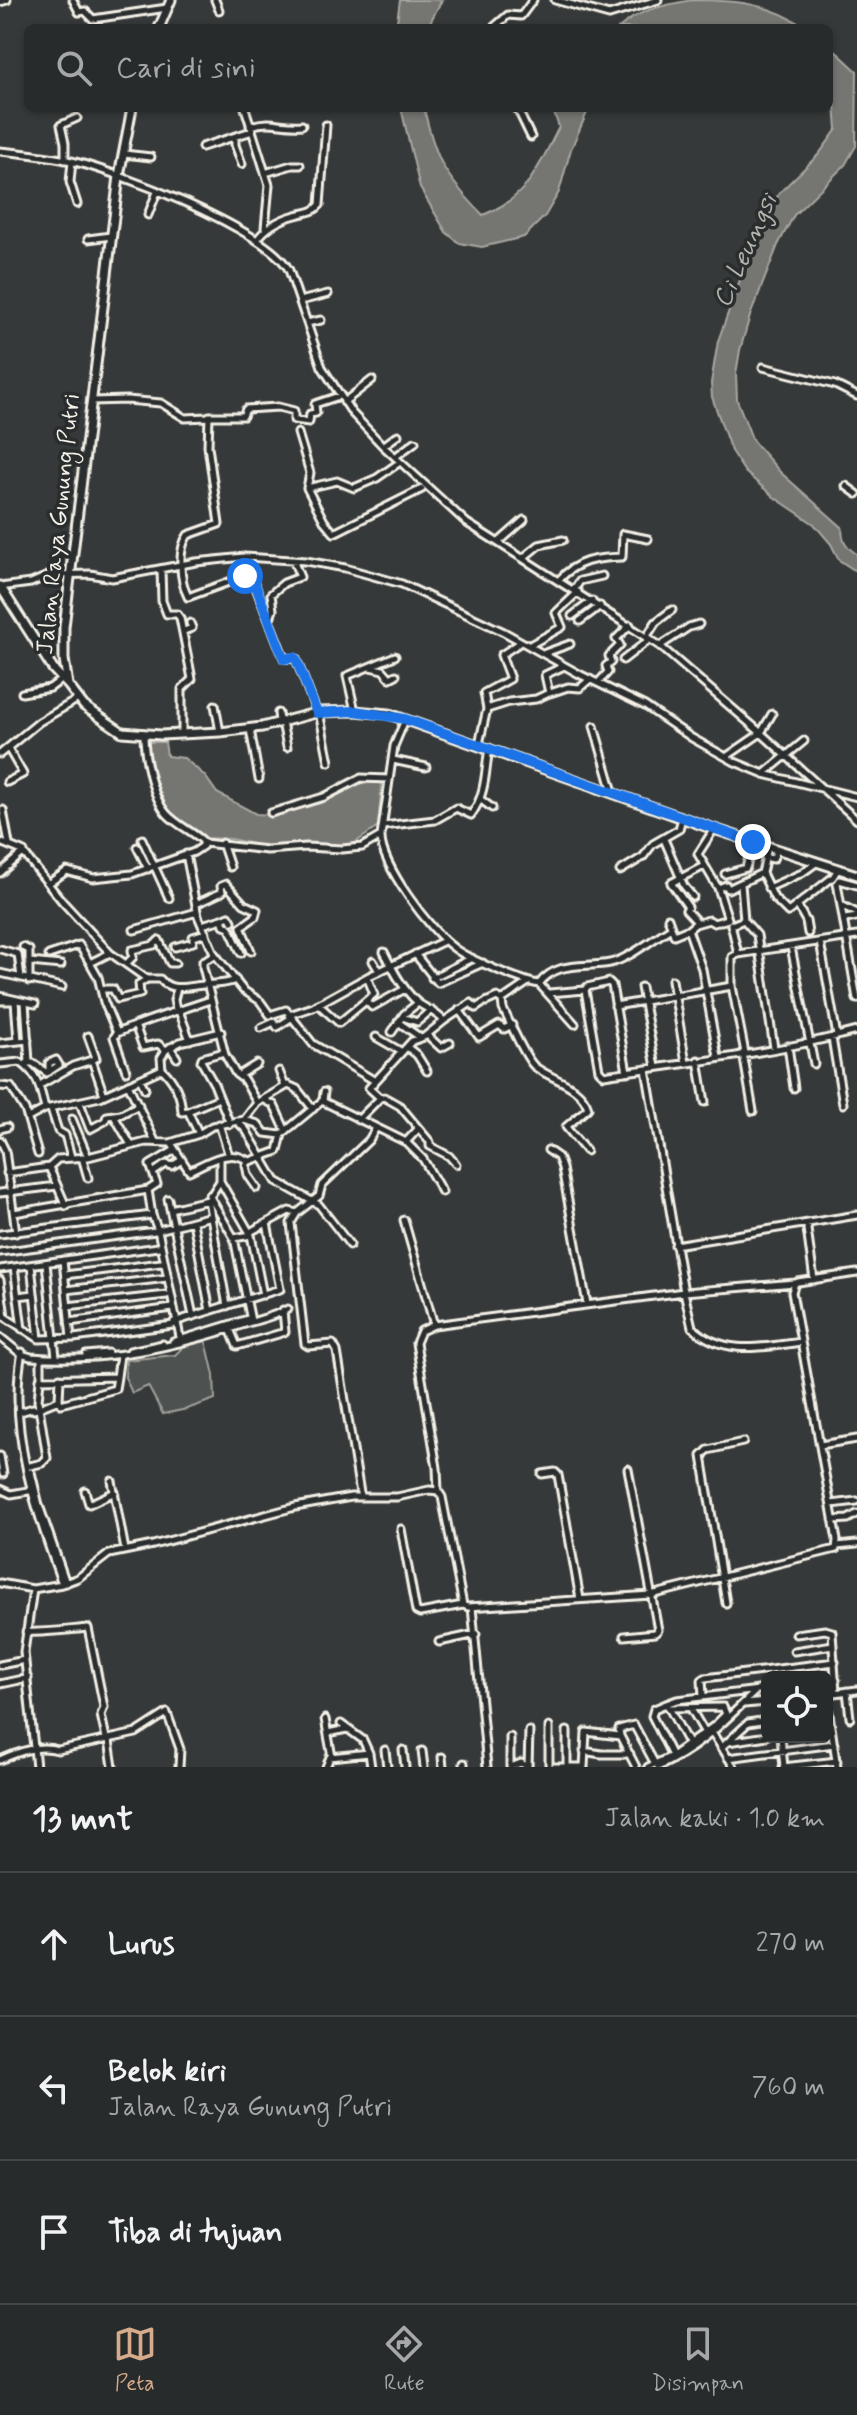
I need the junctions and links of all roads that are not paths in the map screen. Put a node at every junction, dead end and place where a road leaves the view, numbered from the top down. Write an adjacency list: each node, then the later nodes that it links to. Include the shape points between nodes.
1 (7, 0): 7 (street)
2 (73, 0): 8 (street, via 79,12 93,19)
3 (215, 0): 9 (street)
4 (533, 0): 11 (street, via 521,16 508,15)
5 (555, 0): 6 (street, via 609,15)
6 (658, 0)
7 (0, 2)
8 (169, 4): 10 (main road)
9 (219, 10)
10 (161, 24)
11 (498, 24)
12 (131, 112): 23 (main road, Jalan Raya Gunung Putri)
13 (246, 112): 18 (street)
14 (518, 112): 20 (street)
15 (77, 118): 25 (street, via 61,125)
16 (302, 125): 18 (street, via 270,121)
17 (326, 125): 33 (street, via 320,205)
18 (251, 129): 19 (street); 28 (street)
19 (235, 137): 21 (street); 26 (street)
20 (531, 137)
21 (202, 147)
22 (0, 151): 25 (street)
23 (123, 154): 24 (street); 29 (main road, Jalan Raya Gunung Putri)
24 (151, 157)
25 (68, 161): 29 (street); 31 (street)
26 (242, 164)
27 (300, 165): 28 (street)
28 (265, 173): 33 (street)
29 (119, 176): 30 (street); 34 (main road, Jalan Raya Gunung Putri)
30 (157, 192): 32 (street); 36 (street)
31 (77, 204)
32 (148, 215)
33 (265, 228): 36 (street)
34 (111, 236): 35 (street); 45 (main road, Jalan Raya Gunung Putri)
35 (88, 239)
36 (257, 240): 38 (street, via 285,262)
37 (328, 294): 38 (street)
38 (300, 301): 40 (street)
39 (321, 320): 40 (street)
40 (307, 323): 43 (street)
41 (763, 367): 44 (street, via 835,385)
42 (372, 380): 46 (street)
43 (339, 396): 46 (street); 47 (street, via 315,404 309,422 294,420 294,411 278,407 246,409 243,416)
44 (857, 396)
45 (91, 401): 47 (street, via 155,402 183,418); 67 (main road, Jalan Raya Gunung Putri)
46 (344, 402): 51 (street)
47 (209, 416): 65 (street, via 219,524 186,536)
48 (298, 433): 55 (street, via 310,473)
49 (398, 435): 51 (street)
50 (415, 442): 52 (street)
51 (383, 446): 52 (street)
52 (395, 457): 53 (street)
53 (400, 462): 55 (street, via 354,488 337,481); 61 (street, via 467,523)
54 (846, 486): 57 (street)
55 (307, 488): 56 (street, via 334,533)
56 (422, 489)
57 (857, 494)
58 (524, 520): 61 (street)
59 (648, 539): 70 (street, via 623,534 622,557 584,560)
60 (563, 540): 63 (street, via 539,545)
61 (499, 542): 63 (street)
62 (244, 557): 64 (street); 65 (street); 68 (street)
63 (523, 558): 70 (street)
64 (293, 560): 77 (street, via 300,577 271,594); 84 (street, via 402,584)
65 (182, 565): 66 (street); 68 (street, via 189,597)
66 (161, 570): 67 (street, via 112,578); 82 (street, via 163,607 168,615 178,614)
67 (71, 575): 71 (street); 95 (main road, Jalan Raya Gunung Putri, via 63,638)
68 (245, 576): 77 (street, via 255,584)
69 (602, 576): 72 (street, via 580,581)
70 (559, 580): 72 (street)
71 (0, 586): 95 (main road)
72 (576, 591): 73 (street); 86 (street, via 556,613 562,627)
73 (592, 601): 74 (street); 76 (street)
74 (600, 606): 78 (street); 81 (street)
75 (672, 610): 83 (street, via 656,622)
76 (572, 616)
77 (269, 619): 103 (street, via 284,659 296,659)
78 (580, 621)
79 (190, 623): 82 (street, via 192,628)
80 (699, 624): 87 (street)
81 (630, 625): 83 (street); 96 (street, via 616,639 620,645 609,656 608,672)
82 (184, 631): 112 (street, via 192,679 182,689)
83 (649, 638): 87 (street); 90 (street)
84 (521, 641): 86 (street); 101 (street, via 501,655 510,679 484,693)
85 (570, 644): 88 (street)
86 (530, 645): 88 (street)
87 (660, 646): 110 (street)
88 (545, 653): 91 (street)
89 (395, 656): 92 (street)
90 (623, 660)
91 (565, 665): 94 (street); 98 (street, via 545,675)
92 (369, 666): 93 (street, via 390,678); 102 (street, via 347,677)
93 (396, 675)
94 (590, 679): 96 (street); 98 (street, via 580,688)
95 (65, 682): 97 (street); 99 (main road, Jalan Raya Gunung Putri)
96 (598, 683): 120 (street)
97 (22, 693)
98 (550, 693): 101 (street)
99 (78, 699): 111 (main road, Jalan Raya Gunung Putri, via 114,728); 117 (street)
100 (215, 705): 109 (street)
101 (487, 709): 114 (street)
102 (355, 711): 103 (main road, Jalan Raya Gunung Putri); 106 (main road, Jalan Raya Gunung Putri)
103 (318, 712): 105 (main road, Jalan Raya Gunung Putri); 122 (street)
104 (772, 714): 110 (street)
105 (280, 719): 108 (main road, Jalan Raya Gunung Putri); 115 (street)
106 (405, 719): 114 (main road, Jalan Raya Gunung Putri); 121 (street)
107 (594, 726): 129 (street)
108 (250, 729): 109 (main road, Jalan Raya Gunung Putri); 125 (street)
109 (220, 732): 112 (main road, Jalan Raya Gunung Putri)
110 (761, 733): 119 (street); 120 (street)
111 (144, 734): 112 (main road, Jalan Raya Gunung Putri); 144 (street, via 151,778 165,811)
112 (182, 735)
113 (804, 741): 119 (street)
114 (479, 744): 116 (main road, Jalan Raya Gunung Putri)
115 (287, 747)
116 (489, 747): 129 (main road, Jalan Raya Gunung Putri); 131 (street)
117 (8, 748): 118 (street); 127 (street, via 23,774)
118 (0, 754)
119 (787, 756): 124 (street); 128 (street)
120 (726, 757): 124 (street)
121 (393, 760): 123 (street); 126 (street)
122 (329, 762)
123 (426, 767)
124 (764, 774): 128 (street)
125 (259, 779)
126 (389, 779): 134 (street, via 361,778 324,797); 137 (street)
127 (7, 782)
128 (818, 786): 130 (street); 136 (street)
129 (613, 792): 135 (main road, Jalan Raya Gunung Putri)
130 (857, 797)
131 (480, 799): 132 (street); 137 (street, via 471,815 456,808 435,820)
132 (492, 808)
133 (3, 810): 146 (street)
134 (271, 813)
135 (683, 817): 138 (main road, Jalan Raya Gunung Putri); 141 (street, via 679,829)
136 (857, 820)
137 (383, 826): 139 (street)
138 (714, 829): 143 (main road, Jalan Raya Gunung Putri); 155 (street, via 698,854)
139 (381, 836): 145 (street, via 362,847 342,849 267,850); 193 (street, via 391,871)
140 (142, 839): 154 (street)
141 (664, 839): 159 (street); 164 (street)
142 (0, 842): 146 (street)
143 (753, 842): 148 (main road, Jalan Raya Gunung Putri); 162 (street, via 746,868)
144 (204, 843): 145 (street); 151 (street)
145 (222, 843): 156 (street)
146 (9, 844): 150 (street)
147 (137, 847): 157 (street)
148 (768, 847): 149 (main road, Jalan Raya Gunung Putri); 152 (street)
149 (777, 850): 152 (street, via 773,859); 153 (main road, Jalan Raya Gunung Putri)
150 (24, 852): 160 (street); 166 (street)
151 (186, 854): 154 (street); 173 (street)
152 (765, 857): 161 (street)
153 (817, 862): 158 (main road, Jalan Raya Gunung Putri); 170 (street)
154 (155, 866): 157 (street); 172 (street)
155 (704, 866): 164 (street); 169 (street)
156 (230, 867)
157 (148, 869): 166 (street, via 93,878 65,871)
158 (842, 870): 163 (main road, Jalan Raya Gunung Putri); 165 (street); 174 (street)
159 (620, 871)
160 (0, 873)
161 (762, 873): 167 (street); 170 (street)
162 (725, 874)
163 (857, 875)
164 (680, 877): 171 (street); 184 (street, via 671,883)
165 (842, 880): 168 (street); 175 (street, via 837,886)
166 (49, 883): 202 (street)
167 (741, 884): 169 (street); 181 (street)
168 (857, 885)
169 (718, 888): 183 (street)
170 (768, 888): 174 (street, via 786,912)
171 (693, 897)
172 (169, 898)
173 (196, 904): 176 (street); 199 (street, via 221,893 224,884 257,910 241,927)
174 (797, 905): 190 (street)
175 (842, 905): 177 (street); 180 (street)
176 (197, 912): 185 (street); 187 (street)
177 (857, 915): 180 (street)
178 (668, 918): 186 (street)
179 (222, 919): 182 (street, via 229,916); 185 (street); 203 (street)
180 (845, 919): 192 (street)
181 (744, 920): 183 (street); 200 (street, via 757,935)
182 (232, 921)
183 (730, 922): 184 (street); 205 (street)
184 (698, 923): 188 (street)
185 (202, 925): 189 (street)
186 (671, 928): 188 (street, via 676,935); 228 (street, via 612,963 565,967)
187 (134, 930)
188 (688, 930): 236 (street)
189 (206, 933): 196 (street); 207 (street)
190 (808, 933)
191 (857, 936): 192 (street)
192 (847, 938): 194 (street); 240 (street)
193 (444, 941): 204 (street); 208 (street)
194 (820, 942): 197 (street); 268 (street)
195 (23, 947): 210 (street, via 29,949)
196 (175, 947)
197 (791, 947): 200 (street); 272 (street)
198 (0, 949): 220 (street, via 18,954)
199 (251, 951)
200 (759, 951): 205 (street); 277 (street)
201 (384, 952): 216 (street)
202 (110, 953): 212 (street); 213 (street)
203 (241, 953)
204 (415, 954): 216 (street); 221 (street)
205 (738, 954): 229 (street, via 730,960)
206 (49, 955): 212 (street, via 79,945)
207 (215, 955): 223 (street); 227 (street, via 202,963)
208 (473, 957): 211 (street); 221 (street)
209 (373, 961): 217 (street)
210 (30, 962): 215 (street); 225 (street)
211 (484, 962): 221 (street, via 441,983); 226 (street)
212 (90, 963): 233 (street)
213 (127, 963): 214 (street, via 132,950 161,941 170,963); 222 (street)
214 (175, 963)
215 (61, 965)
216 (391, 965): 217 (street); 234 (street)
217 (379, 971): 219 (street)
218 (0, 973): 220 (street)
219 (367, 977): 245 (street, via 374,993); 249 (street)
220 (21, 978): 225 (street)
221 (432, 978)
222 (147, 979): 232 (street); 233 (street, via 139,984 140,994 121,999 113,989)
223 (236, 980): 227 (street); 254 (street, via 270,1015 283,1009)
224 (672, 980): 238 (street)
225 (29, 981): 230 (street)
226 (527, 982): 228 (street); 242 (street)
227 (205, 984): 232 (street); 241 (street)
228 (539, 984): 237 (street)
229 (732, 986): 236 (street); 281 (street)
230 (62, 987)
231 (641, 987): 243 (street)
232 (177, 988): 253 (street)
233 (102, 989): 264 (street)
234 (406, 989): 245 (street, via 372,1007); 247 (street)
235 (585, 990): 237 (street); 250 (street, via 609,982); 298 (street, via 600,1072)
236 (706, 990): 238 (street); 282 (street)
237 (549, 993): 257 (street)
238 (675, 995): 243 (street); 287 (street)
239 (0, 998): 244 (street)
240 (857, 999)
241 (210, 1000): 253 (street); 262 (street)
242 (502, 1000): 252 (street, via 497,997 476,1008 471,1003); 259 (street)
243 (643, 1000): 250 (street); 291 (street)
244 (15, 1001): 246 (street); 271 (street)
245 (366, 1001): 249 (street, via 339,1023)
246 (25, 1002): 248 (street); 269 (street)
247 (418, 1003): 251 (street); 255 (street)
248 (35, 1004)
249 (318, 1004): 254 (street)
250 (615, 1006): 298 (street)
251 (431, 1010): 255 (street, via 417,1022); 256 (street)
252 (459, 1010): 256 (street); 259 (street, via 479,1037 499,1025)
253 (178, 1011): 258 (street); 270 (street)
254 (290, 1016): 260 (street, via 277,1027 274,1022); 301 (street, via 318,1048)
255 (400, 1020): 263 (street); 267 (street)
256 (444, 1021): 267 (street)
257 (575, 1024)
258 (135, 1025): 264 (street); 278 (street, via 143,1047 158,1044)
259 (512, 1025): 341 (street, via 535,1067 586,1101 588,1108 566,1127)
260 (261, 1028)
261 (857, 1031): 268 (street)
262 (221, 1032): 270 (street); 279 (street)
263 (392, 1032)
264 (117, 1033): 294 (street)
265 (88, 1036): 284 (street, via 96,1058)
266 (376, 1037): 280 (street)
267 (424, 1037): 274 (street, via 441,1048); 276 (street)
268 (834, 1037): 272 (street); 316 (street)
269 (28, 1040): 271 (street); 286 (street)
270 (190, 1040): 278 (street)
271 (18, 1041): 273 (street)
272 (809, 1042): 275 (street); 290 (street)
273 (0, 1043)
274 (450, 1043)
275 (788, 1046): 277 (street); 306 (street)
276 (407, 1047): 280 (street); 296 (street)
277 (774, 1048): 281 (street)
278 (168, 1049): 283 (street); 292 (street, via 161,1058)
279 (224, 1052): 299 (street); 310 (street, via 201,1059)
280 (402, 1052): 301 (street)
281 (744, 1053): 282 (street); 321 (street)
282 (718, 1057): 285 (street)
283 (177, 1058)
284 (92, 1060): 303 (street); 309 (street)
285 (698, 1060): 287 (street); 314 (street)
286 (26, 1063): 288 (street); 297 (street); 303 (street)
287 (686, 1063): 291 (street)
288 (0, 1064)
289 (257, 1064): 299 (street)
290 (814, 1064)
291 (656, 1067): 293 (street)
292 (162, 1069): 300 (street); 320 (street, via 179,1089 182,1112)
293 (646, 1069): 298 (street); 384 (street)
294 (126, 1071)
295 (279, 1071): 305 (street)
296 (427, 1071)
297 (49, 1072)
298 (627, 1072)
299 (238, 1076): 312 (street)
300 (140, 1079): 302 (street); 307 (street)
301 (375, 1081): 311 (street, via 369,1090)
302 (128, 1084): 309 (street); 317 (street)
303 (40, 1085): 318 (street)
304 (0, 1086): 323 (street, via 13,1088)
305 (285, 1086): 312 (street); 319 (street, via 294,1086)
306 (794, 1088)
307 (145, 1089)
308 (324, 1092): 313 (street)
309 (104, 1095): 315 (street)
310 (219, 1098): 320 (street); 328 (street)
311 (380, 1098): 326 (street); 330 (street, via 400,1106)
312 (260, 1101): 325 (street); 331 (street, via 274,1105)
313 (323, 1101): 319 (street); 326 (street)
314 (705, 1102)
315 (80, 1103): 318 (street); 322 (street, via 90,1129)
316 (843, 1104)
317 (139, 1105): 322 (street); 334 (street)
318 (48, 1109): 323 (street); 345 (street)
319 (313, 1109): 331 (street)
320 (188, 1111): 332 (street)
321 (753, 1111)
322 (114, 1116): 337 (street)
323 (28, 1118): 342 (street)
324 (72, 1119): 346 (street)
325 (241, 1120): 328 (street); 331 (street, via 258,1124 265,1133); 347 (street)
326 (358, 1120): 329 (street)
327 (219, 1124): 328 (street); 332 (street); 344 (street)
328 (230, 1124)
329 (376, 1128): 335 (street); 365 (street, via 322,1185)
330 (418, 1129): 335 (street); 338 (street)
331 (284, 1133): 347 (street, via 279,1149)
332 (199, 1134): 336 (street)
333 (0, 1140): 353 (street)
334 (155, 1141): 336 (street); 337 (street)
335 (406, 1142): 343 (street)
336 (171, 1143): 339 (street)
337 (131, 1145): 346 (street)
338 (430, 1146): 343 (street); 351 (street)
339 (175, 1150): 349 (street); 354 (street, via 150,1165)
340 (548, 1150): 406 (street, via 562,1168)
341 (586, 1151)
342 (38, 1154)
343 (420, 1155): 361 (street)
344 (229, 1156): 348 (street); 350 (street)
345 (71, 1157): 346 (street); 352 (street)
346 (85, 1157): 355 (street)
347 (261, 1157): 350 (street); 365 (street, via 276,1181)
348 (220, 1159): 349 (street, via 190,1171); 356 (street)
349 (182, 1160): 354 (street)
350 (250, 1161): 358 (street, via 246,1169)
351 (456, 1164)
352 (49, 1167): 353 (street); 357 (street)
353 (7, 1173): 360 (street)
354 (153, 1173): 359 (street, via 157,1184)
355 (88, 1178)
356 (220, 1181): 363 (street); 381 (street)
357 (57, 1186): 360 (street); 366 (street)
358 (257, 1188)
359 (148, 1190): 366 (street); 370 (street)
360 (9, 1191): 362 (street); 368 (street)
361 (442, 1192)
362 (0, 1193)
363 (208, 1197): 367 (street); 372 (street); 382 (street)
364 (168, 1199): 367 (street)
365 (313, 1202): 369 (street); 383 (street)
366 (66, 1206): 368 (street)
367 (170, 1209): 377 (street)
368 (14, 1213): 379 (street)
369 (297, 1213): 375 (street, via 289,1211); 449 (street, via 291,1228 305,1344 333,1344 337,1351)
370 (152, 1215): 378 (street); 379 (street)
371 (857, 1215): 376 (street)
372 (211, 1216): 374 (street); 408 (street)
373 (404, 1220): 416 (street)
374 (193, 1222): 377 (street); 411 (street)
375 (267, 1223): 381 (street); 403 (street, via 280,1289)
376 (809, 1223): 384 (street); 397 (street)
377 (175, 1227): 378 (street); 412 (street)
378 (156, 1229): 385 (street); 386 (street); 395 (street)
379 (16, 1233): 380 (street)
380 (0, 1234)
381 (251, 1234): 382 (street); 403 (street)
382 (234, 1238): 405 (street)
383 (350, 1245)
384 (675, 1245): 400 (street)
385 (158, 1247): 387 (street); 389 (street)
386 (0, 1252)
387 (63, 1260): 388 (street); 394 (street)
388 (46, 1263): 390 (street); 422 (street)
389 (161, 1263): 394 (street); 395 (street)
390 (31, 1265): 391 (street); 401 (street)
391 (14, 1267): 392 (street); 404 (street)
392 (2, 1268)
393 (857, 1273): 397 (street)
394 (65, 1275): 399 (street)
395 (165, 1278): 399 (street); 402 (street); 409 (street)
396 (0, 1280): 410 (street)
397 (814, 1280): 398 (street)
398 (795, 1283): 400 (street); 424 (street)
399 (66, 1290): 407 (street)
400 (684, 1292): 406 (street); 424 (street, via 692,1327 715,1342 745,1349)
401 (34, 1294): 404 (street); 421 (street)
402 (167, 1295): 407 (street); 409 (street)
403 (263, 1295): 405 (street)
404 (18, 1296): 417 (street)
405 (246, 1300): 408 (street); 413 (street)
406 (587, 1304): 416 (street)
407 (67, 1306): 414 (street)
408 (227, 1306): 411 (street)
409 (171, 1308): 414 (street); 415 (street)
410 (2, 1309): 417 (street, via 6,1319)
411 (210, 1311): 412 (street)
412 (193, 1316): 415 (street)
413 (251, 1320): 418 (street); 418 (street, via 283,1310 285,1332 237,1346); 423 (street)
414 (69, 1322): 420 (street)
415 (174, 1323): 420 (street); 423 (street)
416 (434, 1325): 447 (street, via 421,1331 416,1343)
417 (22, 1329): 421 (street)
418 (230, 1329): 423 (street)
419 (0, 1335): 425 (street)
420 (71, 1338): 422 (street)
421 (39, 1339): 422 (street)
422 (55, 1339): 427 (street)
423 (179, 1342): 426 (street)
424 (801, 1342): 437 (street)
425 (23, 1353): 427 (street); 428 (street); 434 (street, via 17,1389)
426 (120, 1354): 427 (street); 429 (street)
427 (56, 1356): 428 (street)
428 (41, 1358): 431 (street)
429 (117, 1377): 430 (street); 432 (street, via 115,1389 61,1404)
430 (60, 1378): 431 (street); 432 (street)
431 (41, 1379): 433 (street)
432 (59, 1400): 433 (street)
433 (37, 1409): 434 (street); 439 (street, via 47,1458)
434 (22, 1412): 439 (street); 445 (street)
435 (857, 1439): 437 (street)
436 (743, 1442): 458 (street, via 702,1456)
437 (820, 1445): 451 (street)
438 (0, 1456): 441 (street)
439 (30, 1466): 445 (street)
440 (628, 1469): 462 (street)
441 (3, 1474)
442 (542, 1474): 463 (street, via 558,1475)
443 (112, 1481): 448 (street)
444 (0, 1489): 445 (street, via 11,1494)
445 (33, 1490): 460 (street)
446 (85, 1491): 448 (street, via 89,1504)
447 (438, 1491): 457 (street, via 295,1507); 465 (street)
448 (115, 1492): 457 (street)
449 (360, 1493)
450 (857, 1501): 451 (street)
451 (831, 1504): 453 (street)
452 (857, 1514): 453 (street)
453 (833, 1520): 456 (street)
454 (401, 1529): 465 (street, via 416,1611)
455 (857, 1544): 456 (street)
456 (837, 1546): 458 (street)
457 (125, 1550): 460 (street, via 105,1555)
458 (723, 1578): 462 (street); 464 (street)
459 (0, 1583): 461 (street)
460 (64, 1584): 461 (street)
461 (33, 1589): 467 (street)
462 (651, 1595): 463 (street); 470 (street, via 657,1631)
463 (580, 1599): 466 (street)
464 (726, 1603)
465 (463, 1605): 466 (street)
466 (472, 1607): 468 (street)
467 (26, 1632): 474 (street); 511 (street, via 88,1628)
468 (476, 1634): 471 (street); 543 (street)
469 (796, 1634): 472 (street, via 830,1630)
470 (624, 1636)
471 (439, 1642)
472 (833, 1645): 473 (street); 475 (street)
473 (794, 1651)
474 (25, 1660): 476 (street); 479 (street)
475 (835, 1662): 477 (street); 481 (street)
476 (0, 1665)
477 (785, 1671)
478 (761, 1674): 489 (street, via 702,1679)
479 (28, 1678): 482 (street); 518 (street)
480 (833, 1680): 481 (street)
481 (836, 1680): 487 (street)
482 (0, 1684)
483 (757, 1690): 484 (street); 489 (street); 491 (street)
484 (761, 1690)
485 (857, 1690): 486 (street)
486 (847, 1691): 487 (street); 496 (street)
487 (836, 1693): 488 (street)
488 (833, 1694)
489 (703, 1696): 492 (street)
490 (761, 1702): 491 (street)
491 (742, 1704): 500 (street)
492 (668, 1706): 493 (street); 516 (street); 526 (street, via 652,1714)
493 (690, 1709): 494 (street); 495 (street)
494 (706, 1709): 495 (street); 500 (street, via 725,1709)
495 (697, 1718): 506 (street)
496 (850, 1718)
497 (325, 1719): 505 (street)
498 (761, 1721): 513 (street, via 748,1723)
499 (341, 1724): 502 (street)
500 (719, 1724): 506 (street); 507 (street)
501 (549, 1727): 546 (street)
502 (348, 1729): 505 (street); 524 (street, via 365,1742)
503 (529, 1731): 545 (street)
504 (567, 1731): 532 (street)
505 (328, 1733): 527 (street)
506 (705, 1733): 516 (street)
507 (713, 1734): 517 (street); 533 (street)
508 (620, 1736): 522 (street, via 587,1732); 525 (street); 533 (street, via 619,1729 634,1725)
509 (510, 1737): 544 (street)
510 (761, 1737): 513 (street)
511 (107, 1739): 518 (street, via 58,1750); 535 (street); 536 (street, via 143,1731 168,1713 180,1749)
512 (833, 1741): 515 (street)
513 (727, 1742): 517 (street)
514 (781, 1743): 523 (street)
515 (834, 1744): 523 (street); 531 (street)
516 (689, 1745): 526 (street)
517 (721, 1748): 529 (street)
518 (33, 1749): 530 (street); 534 (street)
519 (385, 1750): 539 (street)
520 (403, 1750): 540 (street)
521 (422, 1751): 541 (street)
522 (584, 1751): 525 (street); 547 (street)
523 (782, 1751): 529 (street); 551 (street)
524 (369, 1753): 527 (street); 538 (street)
525 (630, 1754): 548 (street)
526 (672, 1756): 533 (street)
527 (332, 1757): 537 (street)
528 (442, 1757): 542 (street)
529 (728, 1758): 550 (street)
530 (0, 1760)
531 (837, 1764): 551 (street)
532 (567, 1765): 546 (street); 547 (street)
533 (657, 1766): 549 (street)
534 (36, 1767)
535 (113, 1767)
536 (179, 1767)
537 (326, 1767)
538 (371, 1767)
539 (387, 1767)
540 (405, 1767)
541 (424, 1767)
542 (443, 1767)
543 (487, 1767)
544 (510, 1767): 545 (street)
545 (528, 1767)
546 (552, 1767)
547 (583, 1767)
548 (636, 1767)
549 (648, 1767)
550 (734, 1767)
551 (784, 1767)

